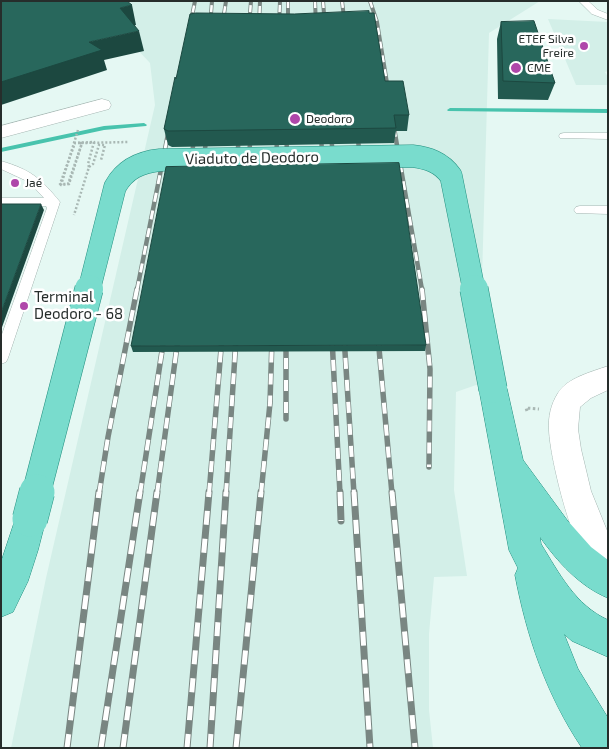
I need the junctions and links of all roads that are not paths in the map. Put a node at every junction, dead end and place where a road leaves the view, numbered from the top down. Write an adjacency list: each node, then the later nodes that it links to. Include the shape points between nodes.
1 (583, 1): 2 (lane, via 595,12)
2 (608, 17)
3 (102, 105): 4 (street)
4 (1, 132)
5 (564, 136): 6 (lane)
6 (608, 136)
7 (4, 167): 12 (lane, via 30,176 43,187 53,211)
8 (1, 202): 9 (lane)
9 (54, 202)
10 (580, 210): 11 (lane)
11 (608, 210)
12 (1, 358)
13 (608, 378): 16 (street, via 580,390 568,402 564,412 563,439 585,519 599,551)
14 (505, 455): 15 (main road, Viaduto de Deodoro); 17 (main road, via 566,545); 18 (main road, Viaduto de Deodoro, bridge, via 453,183 449,173 437,162 412,156 160,160 144,163 123,175 115,187 30,519 16,568)
15 (526, 550): 19 (main road, via 570,617); 20 (main road, Viaduto de Deodoro, via 559,671)
16 (608, 562)
17 (608, 581)
18 (1, 600)
19 (608, 639)
20 (605, 748)

